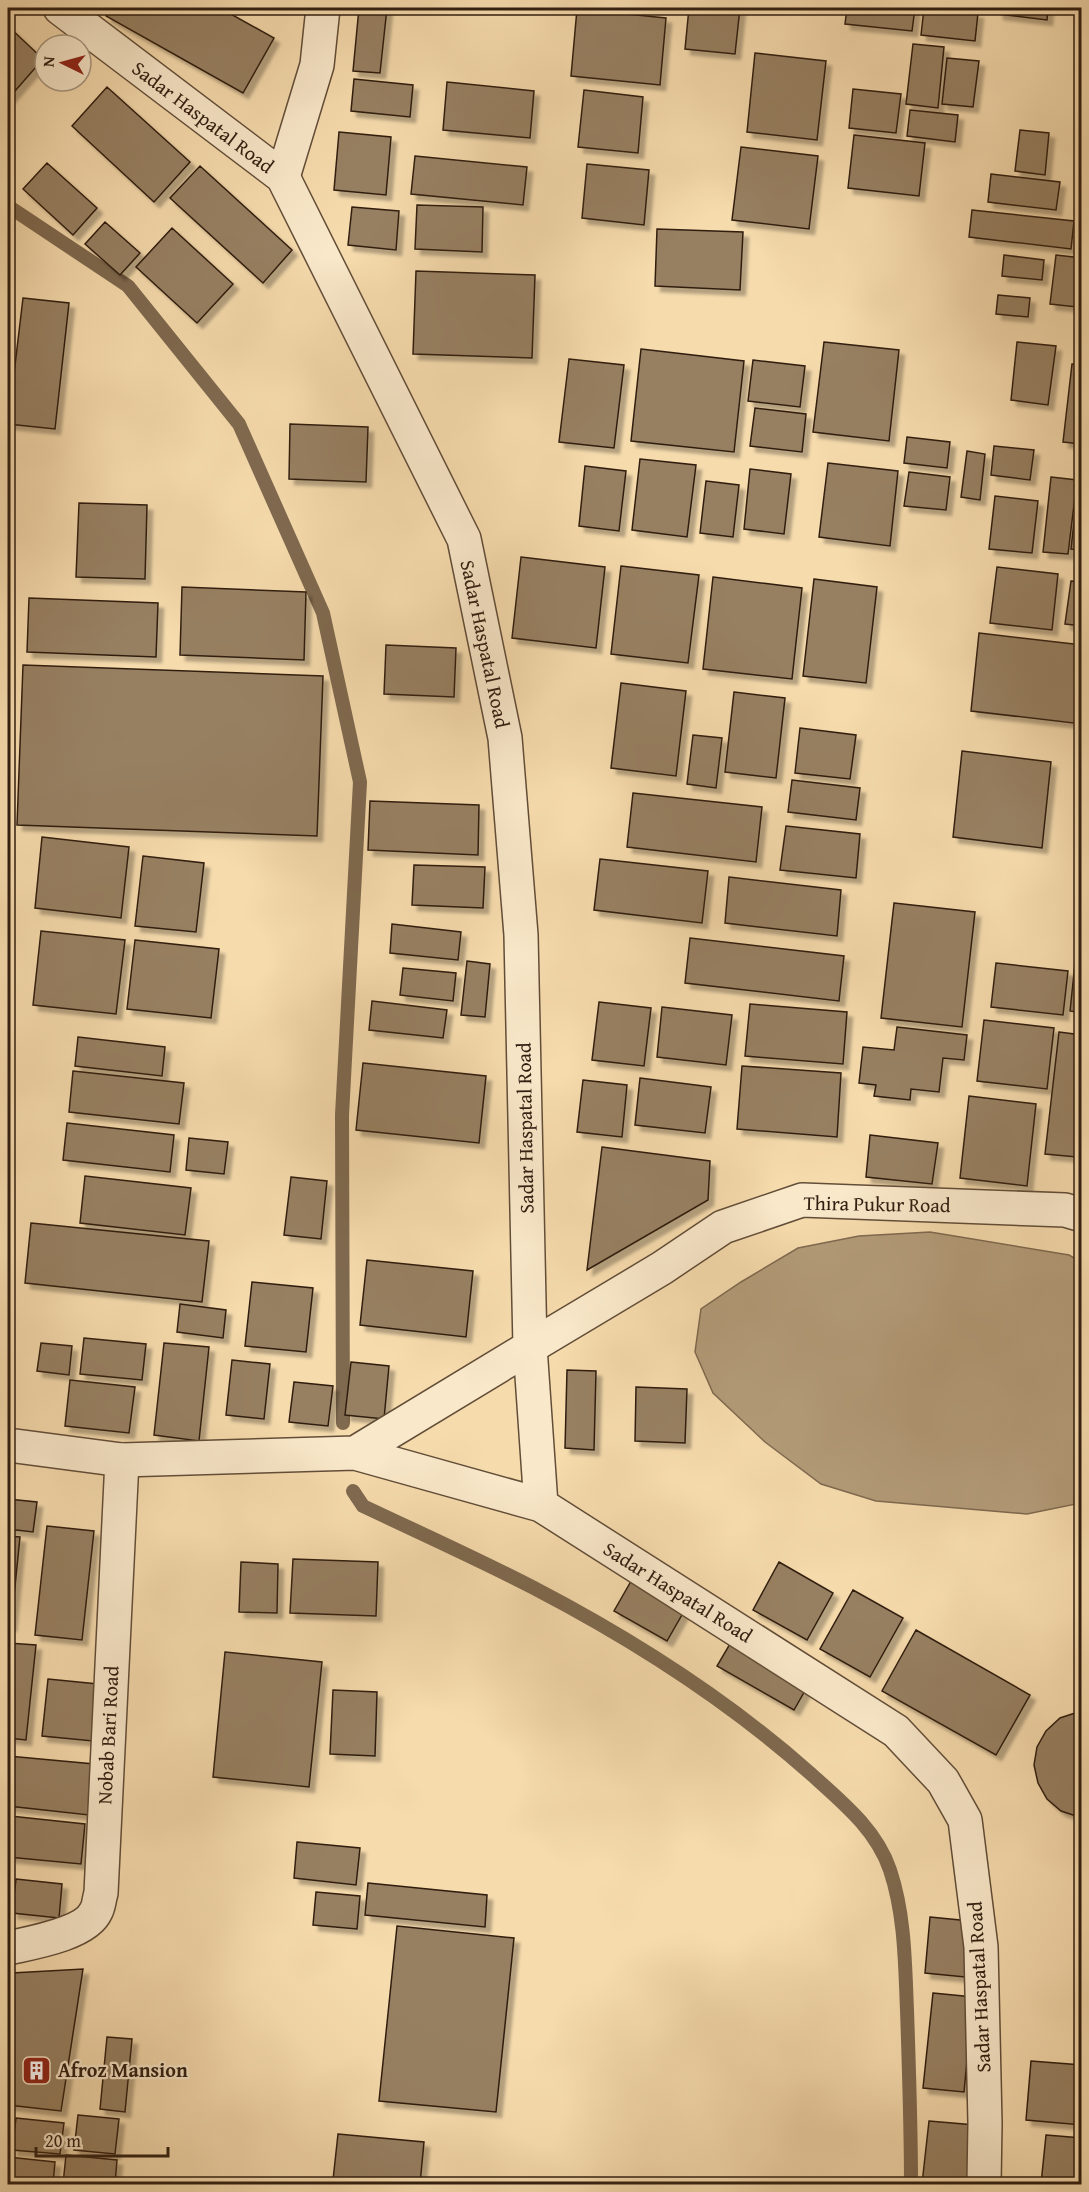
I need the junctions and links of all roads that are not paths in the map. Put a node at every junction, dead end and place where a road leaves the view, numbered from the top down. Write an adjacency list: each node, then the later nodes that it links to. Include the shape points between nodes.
1 (60, 8): 3 (street, Sadar Haspatal Road)
2 (323, 8): 3 (street, via 317,65)
3 (283, 177): 5 (street, Sadar Haspatal Road, via 464,539 505,738 520,924)
4 (1082, 1215): 5 (street, Thira Pukur Road, via 1065,1210 802,1200 723,1227)
5 (530, 1347): 7 (street, Thira Pukur Road); 9 (street, Sadar Haspatal Road)
6 (8, 1445): 8 (street)
7 (355, 1453): 8 (street); 9 (street)
8 (122, 1460): 10 (street, Nobab Bari Road, via 96,1913 61,1936)
9 (541, 1505): 11 (street, Sadar Haspatal Road, via 896,1731 943,1781 965,1820 981,1947)
10 (8, 1948)
11 (984, 2184)

